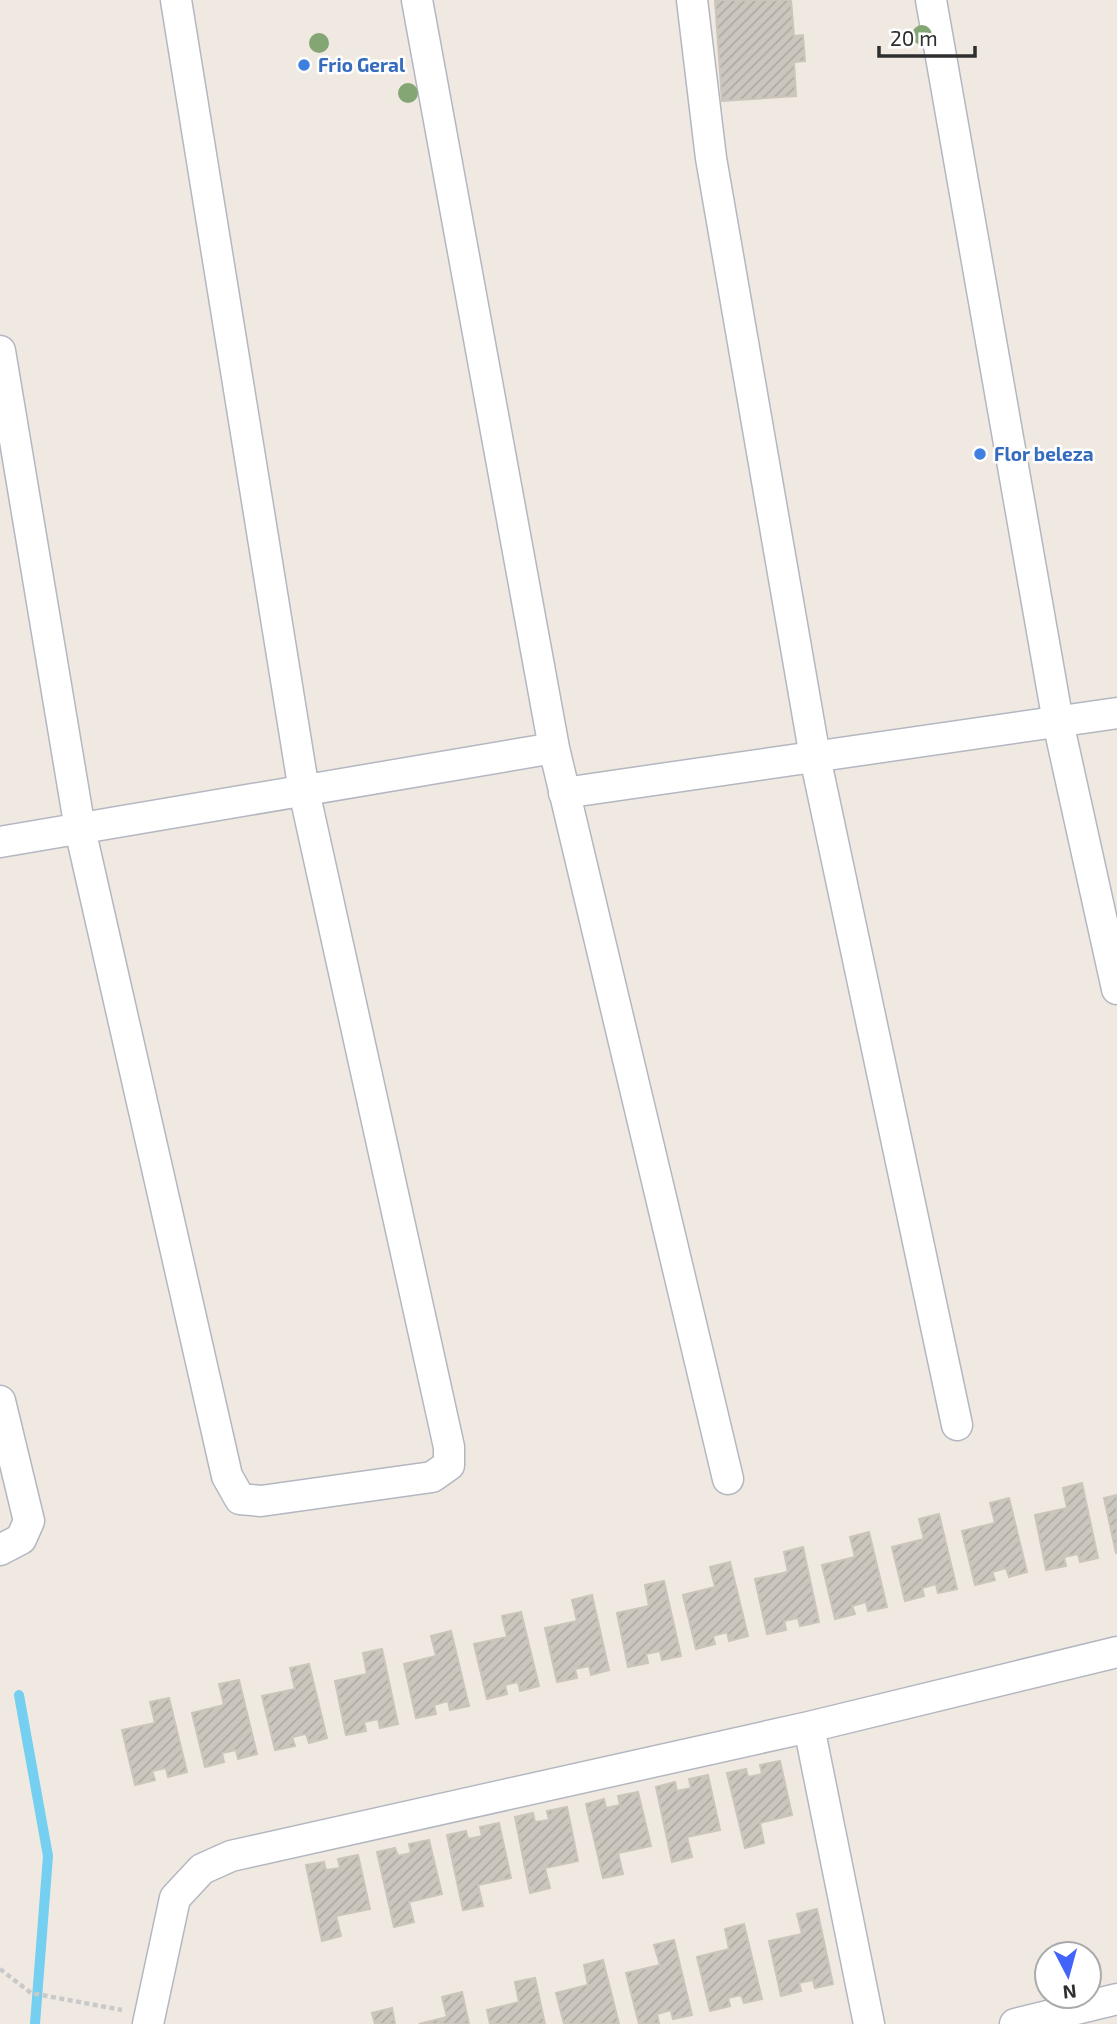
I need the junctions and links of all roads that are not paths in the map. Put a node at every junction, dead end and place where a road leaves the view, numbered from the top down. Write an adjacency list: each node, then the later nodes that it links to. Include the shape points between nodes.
1 (176, 0): 10 (street)
2 (417, 0): 8 (street)
3 (692, 0): 9 (street, via 711,158)
4 (931, 0): 7 (street)
5 (0, 351): 12 (street)
6 (1117, 713): 7 (street)
7 (1058, 722): 9 (street); 14 (street)
8 (554, 748): 10 (street); 11 (street)
9 (815, 757): 11 (street); 16 (street)
10 (303, 791): 12 (street); 12 (street, via 449,1447 449,1465 432,1477 261,1502 240,1499 227,1476)
11 (564, 793): 17 (street)
12 (80, 829): 13 (street)
13 (0, 842)
14 (1117, 989)
15 (0, 1401): 18 (street, via 29,1521 21,1539)
16 (957, 1425)
17 (728, 1479)
18 (0, 1550)
19 (1117, 1652): 20 (street)
20 (809, 1727): 22 (street, via 231,1856 202,1870 174,1898); 23 (street)
21 (1117, 1999): 24 (street)
22 (149, 2020)
23 (869, 2024)
24 (1014, 2024)

